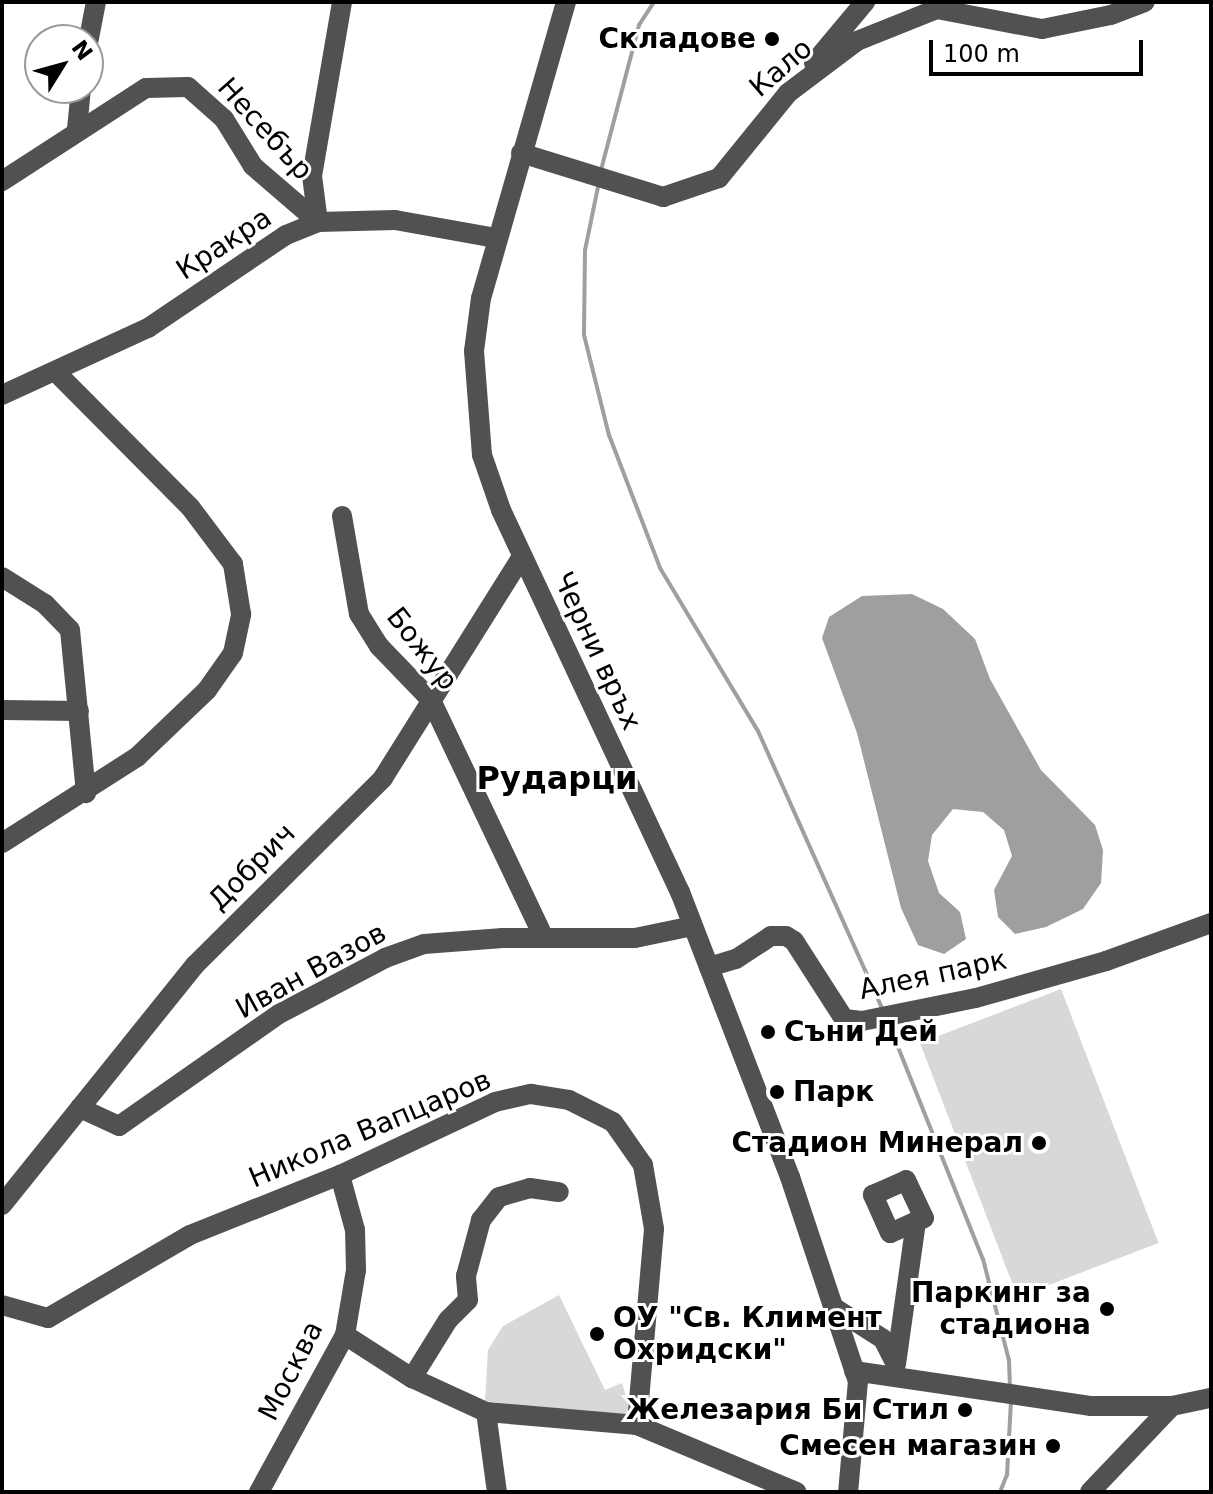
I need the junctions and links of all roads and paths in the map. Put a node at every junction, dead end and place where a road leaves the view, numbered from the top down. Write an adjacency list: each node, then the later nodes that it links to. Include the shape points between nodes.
1 (96, 2): 8 (street)
2 (342, 2): 14 (street, via 312,176)
3 (566, 2): 12 (street, Черни връх)
4 (865, 2): 9 (street)
5 (978, 2): 7 (street)
6 (1145, 2): 7 (street, Кало, via 1042,29)
7 (954, 13): 9 (street, Кало, via 937,9 857,41)
8 (92, 24)
9 (788, 93): 12 (street, Кало, via 719,178 663,197)
10 (79, 104): 11 (street)
11 (77, 129): 13 (street, Несебър); 14 (street, Несебър, via 146,88 188,87 224,119 253,166)
12 (521, 153): 15 (street, Черни връх)
13 (2, 181)
14 (318, 222): 15 (street, Кракра, via 395,220); 16 (street, Кракра, via 286,235 148,328)
15 (496, 238): 19 (street, Черни връх, via 474,351 474,400 482,455)
16 (56, 372): 17 (street, Кракра); 24 (street, via 190,507 233,564 241,614 233,653 207,690 137,757)
17 (2, 395)
18 (342, 516): 21 (street, Божур, via 359,614 379,646)
19 (522, 556): 21 (street, Добрич); 27 (street, Черни връх)
20 (2, 577): 23 (street, via 45,604 70,630)
21 (431, 700): 28 (street, Божур); 30 (street, Добрич, via 383,778 195,965)
22 (2, 710): 23 (street)
23 (79, 711): 24 (street)
24 (86, 793): 25 (street)
25 (2, 843)
26 (1211, 923): 29 (street, Алея парк, via 1077,969 886,1016 844,1019 786,936 771,936 736,959)
27 (693, 926): 28 (street, Иван Вазов, via 635,938); 29 (street, Черни връх)
28 (544, 938): 30 (street, Иван Вазов, via 424,944 385,958 279,1014 119,1126)
29 (709, 967): 36 (street, Черни връх, via 790,1177)
30 (80, 1108): 33 (street, Добрич)
31 (340, 1175): 35 (street, Никола Вапцаров, via 190,1235 48,1318); 37 (street, Москва, via 355,1230 356,1270); 43 (street, Никола Вапцаров, via 495,1102 531,1094 569,1100 613,1122 643,1165 654,1229)
32 (559, 1192): 39 (street, via 530,1188 499,1197 481,1220 466,1276 468,1300 448,1320)
33 (2, 1205)
34 (916, 1221): 36 (street, via 896,1364 883,1339)
35 (2, 1305)
36 (833, 1307): 38 (street, Черни връх)
37 (345, 1335): 39 (street); 44 (street, Москва)
38 (854, 1371): 41 (street, via 1091,1406); 47 (street, Черни връх, via 854,1465)
39 (412, 1378): 42 (street)
40 (1211, 1398): 41 (street)
41 (1172, 1406): 48 (street)
42 (486, 1412): 43 (street); 45 (street)
43 (637, 1425): 46 (street)
44 (259, 1492)
45 (497, 1492)
46 (796, 1492)
47 (848, 1492)
48 (1090, 1492)

